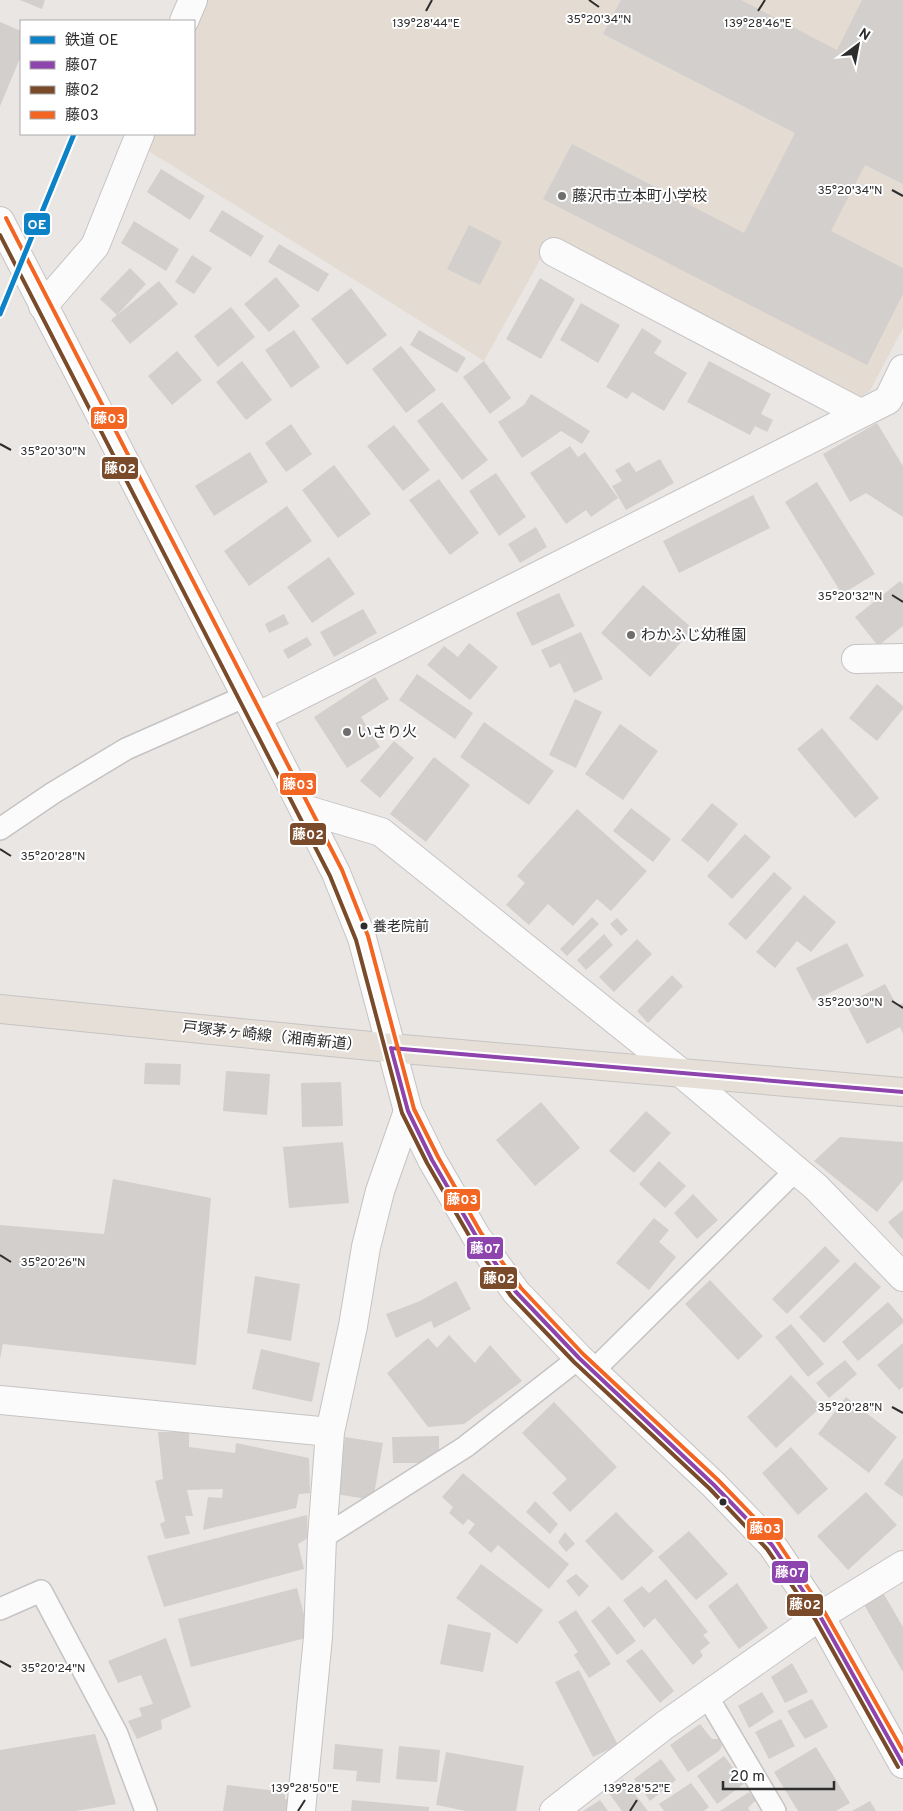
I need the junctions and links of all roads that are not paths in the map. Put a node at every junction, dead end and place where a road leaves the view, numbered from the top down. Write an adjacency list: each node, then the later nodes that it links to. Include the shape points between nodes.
1 (192, 0): 2 (street)
2 (184, 20)
3 (140, 135): 6 (street, via 95,246)
4 (0, 221): 6 (street)
5 (554, 252): 9 (street)
6 (43, 306): 12 (street)
7 (903, 369): 8 (street)
8 (895, 404): 9 (street)
9 (860, 413): 12 (street)
10 (856, 658): 11 (street)
11 (903, 658)
12 (251, 706): 13 (street); 14 (lane, via 126,749)
13 (304, 809): 16 (street, via 336,873 362,938); 17 (street, via 381,832)
14 (0, 829)
15 (0, 1008): 16 (main road, 戸塚茅ヶ崎線（湘南新道）)
16 (391, 1048): 17 (main road, 戸塚茅ヶ崎線（湘南新道）); 19 (street)
17 (680, 1072): 18 (main road, 戸塚茅ヶ崎線（湘南新道）); 20 (street)
18 (903, 1092)
19 (408, 1111): 22 (street, via 476,1236 516,1292); 24 (street, via 368,1237)
20 (796, 1170): 21 (street); 22 (lane)
21 (903, 1277)
22 (586, 1364): 25 (lane, via 465,1447); 28 (street, via 714,1485 772,1546)
23 (0, 1400): 24 (street)
24 (330, 1432): 25 (street)
25 (322, 1538): 32 (street, via 318,1637)
26 (903, 1565): 28 (street)
27 (0, 1609): 31 (lane, via 41,1591 117,1734)
28 (820, 1616): 29 (street); 30 (street)
29 (707, 1696): 33 (street); 34 (lane)
30 (903, 1764)
31 (146, 1811)
32 (301, 1811)
33 (554, 1811)
34 (775, 1811)

